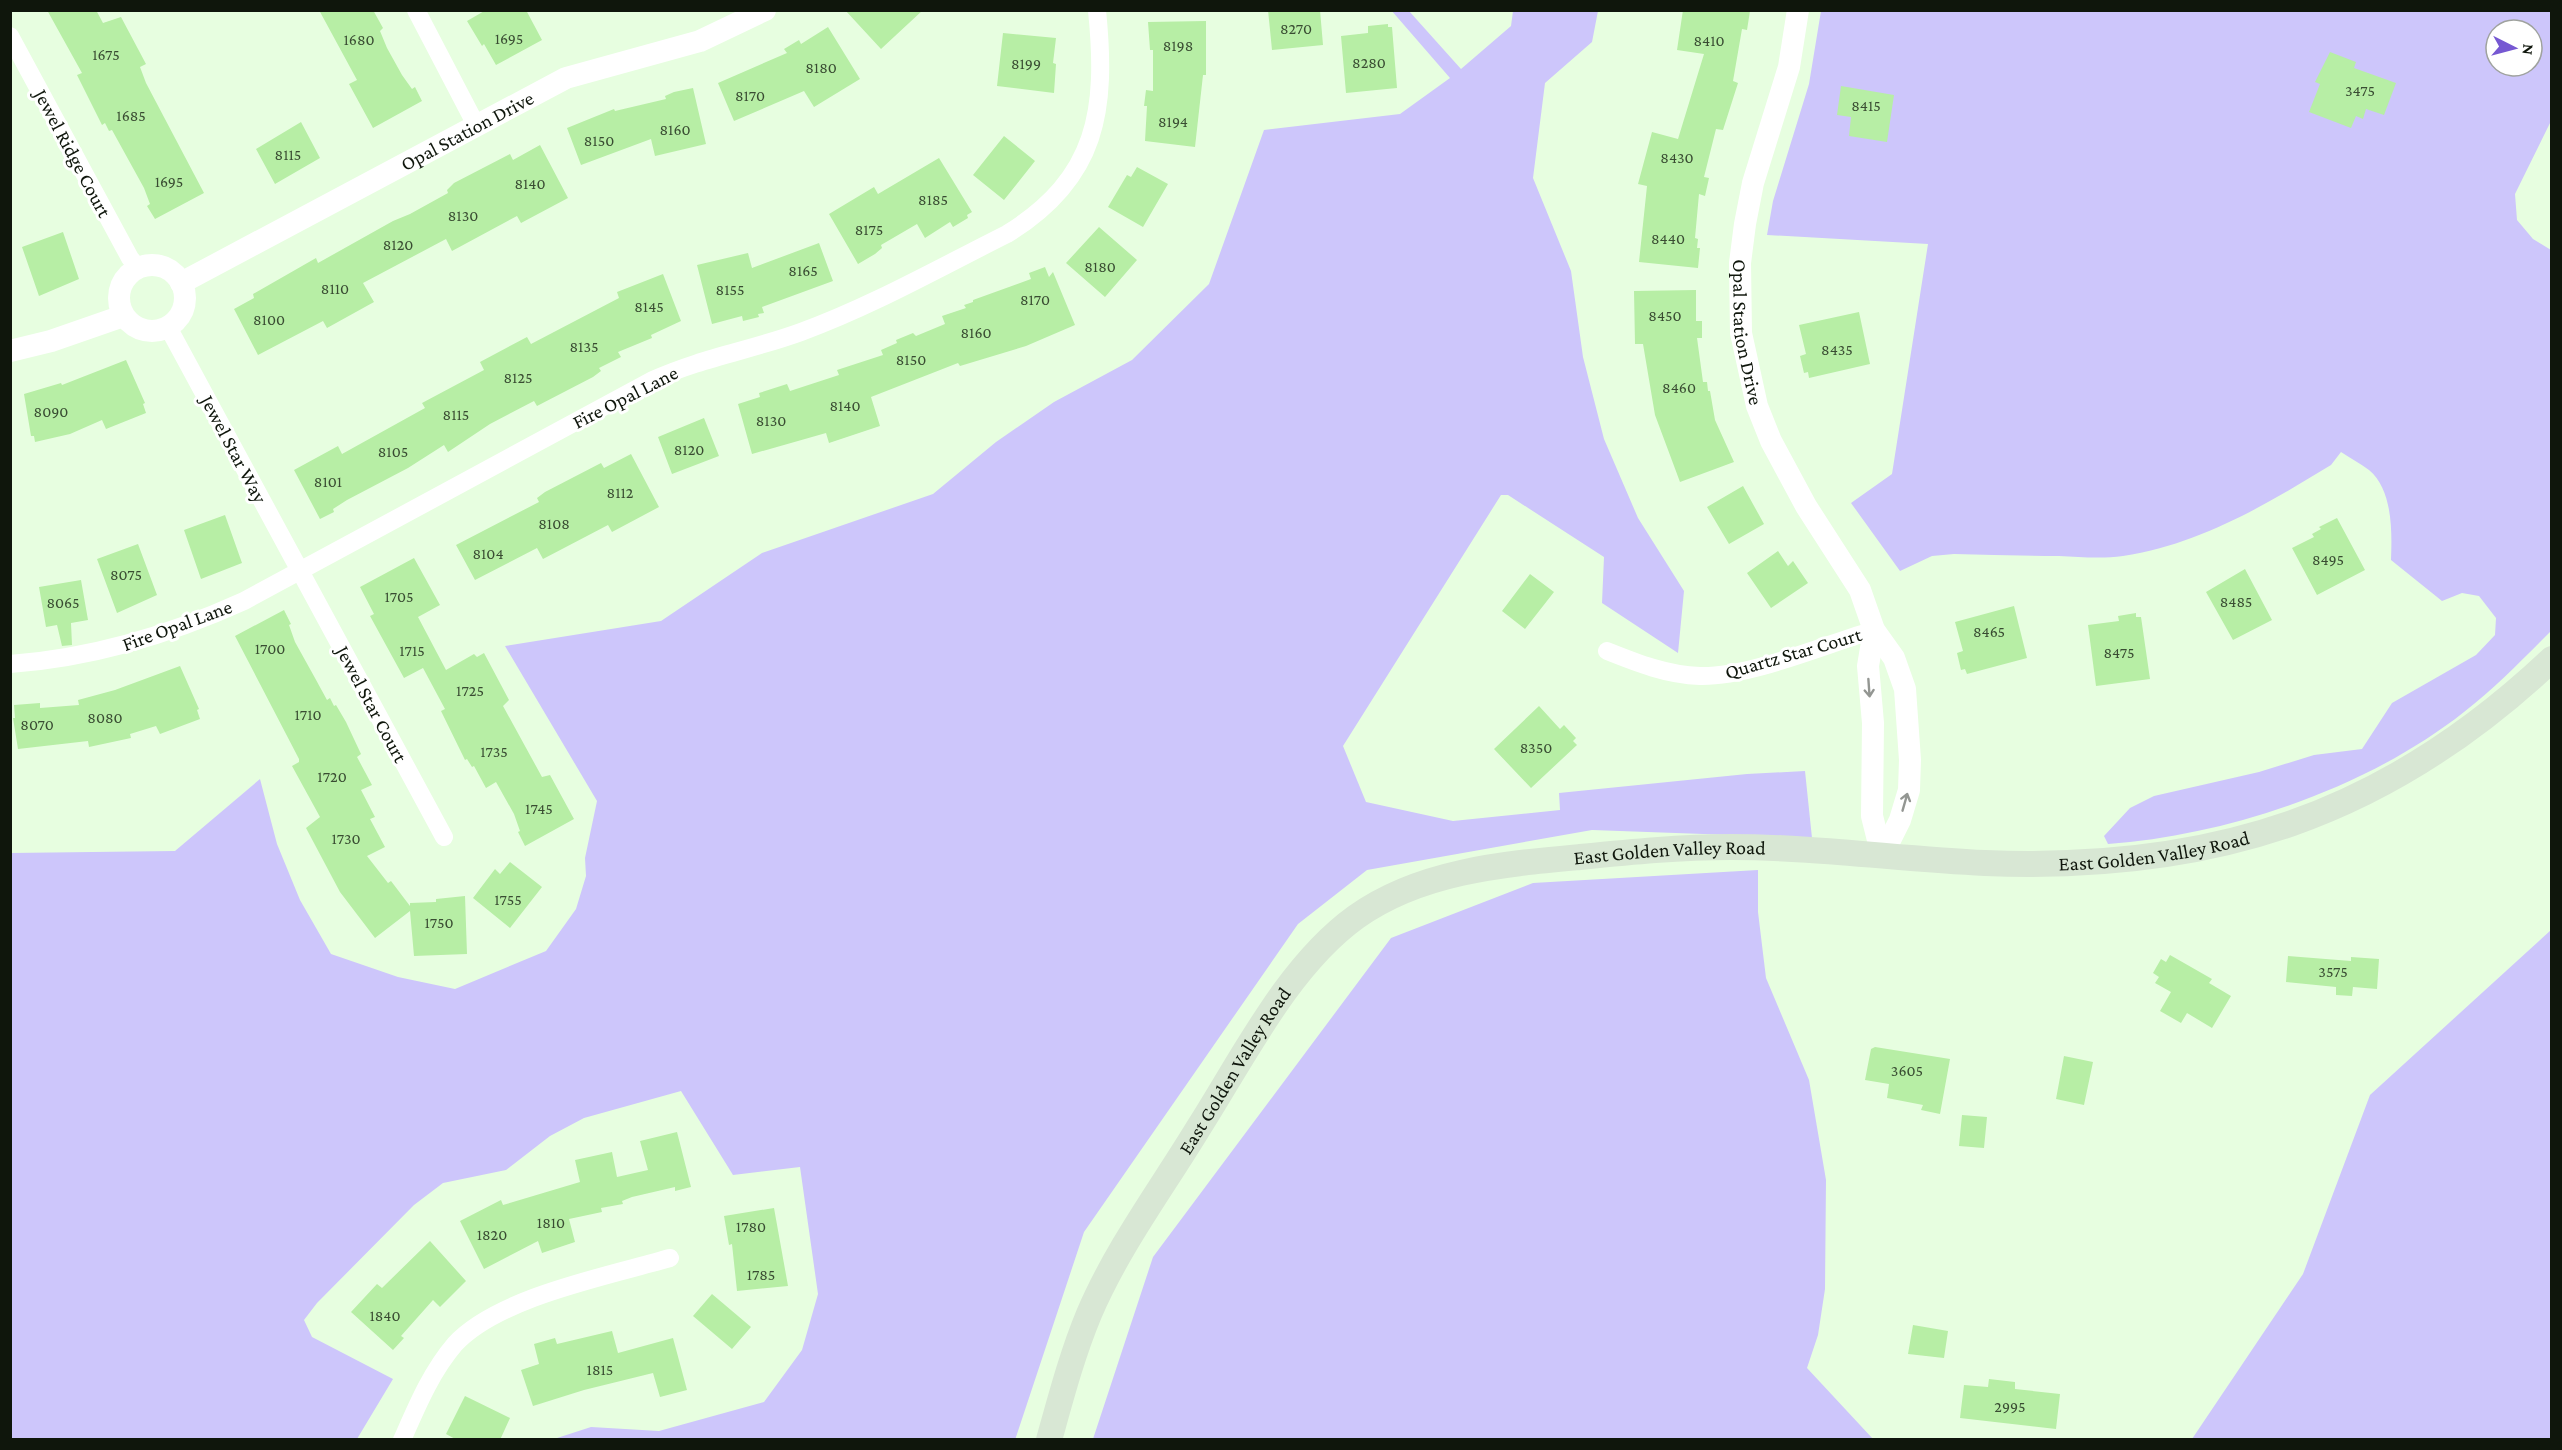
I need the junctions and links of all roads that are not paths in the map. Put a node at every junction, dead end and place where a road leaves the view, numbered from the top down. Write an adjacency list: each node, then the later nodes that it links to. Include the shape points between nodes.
1 (416, 10): 6 (street)
2 (765, 10): 6 (street, Opal Station Drive, via 700,41 566,78)
3 (1097, 10): 12 (street, Fire Opal Lane, via 1101,64 1099,104 1091,139 1076,171 1033,219 839,317 771,342 681,367)
4 (1798, 10): 13 (street, Opal Station Drive, via 1789,67 1753,183 1745,224 1740,263 1741,333 1757,406 1772,441 1806,506 1860,590)
5 (10, 36): 7 (street, Jewel Ridge Court, via 129,258)
6 (476, 125): 8 (street, Opal Station Drive)
7 (138, 268): 8 (street, via 166,268); 9 (street, via 120,288)
8 (181, 283): 10 (street, via 186,302 181,315)
9 (123, 316): 10 (street, via 146,331); 11 (street)
10 (168, 327): 12 (street, Jewel Star Way)
11 (10, 351)
12 (300, 571): 16 (street, Fire Opal Lane, via 234,606 149,639 55,660); 17 (street, Jewel Star Court)
13 (1874, 630): 14 (street, Quartz Star Court, via 1730,674 1675,674); 18 (street, Opal Station Drive, one-way to 18, via 1868,666 1874,723 1872,816); 18 (street, Opal Station Drive, one-way to 13, via 1900,820 1909,790 1910,760 1905,689 1894,658)
14 (1607, 651)
15 (2552, 659): 18 (main road, East Golden Valley Road, via 2483,720 2389,782 2276,830 2190,851 2101,862 1985,863)
16 (10, 664)
17 (444, 837)
18 (1882, 856): 21 (main road, East Golden Valley Road, via 1758,847 1687,848 1510,865 1430,881 1398,892 1353,919 1290,985 1130,1238 1091,1310)
19 (670, 1258): 20 (street, via 513,1305 472,1328 441,1363)
20 (402, 1440)
21 (1049, 1440)

